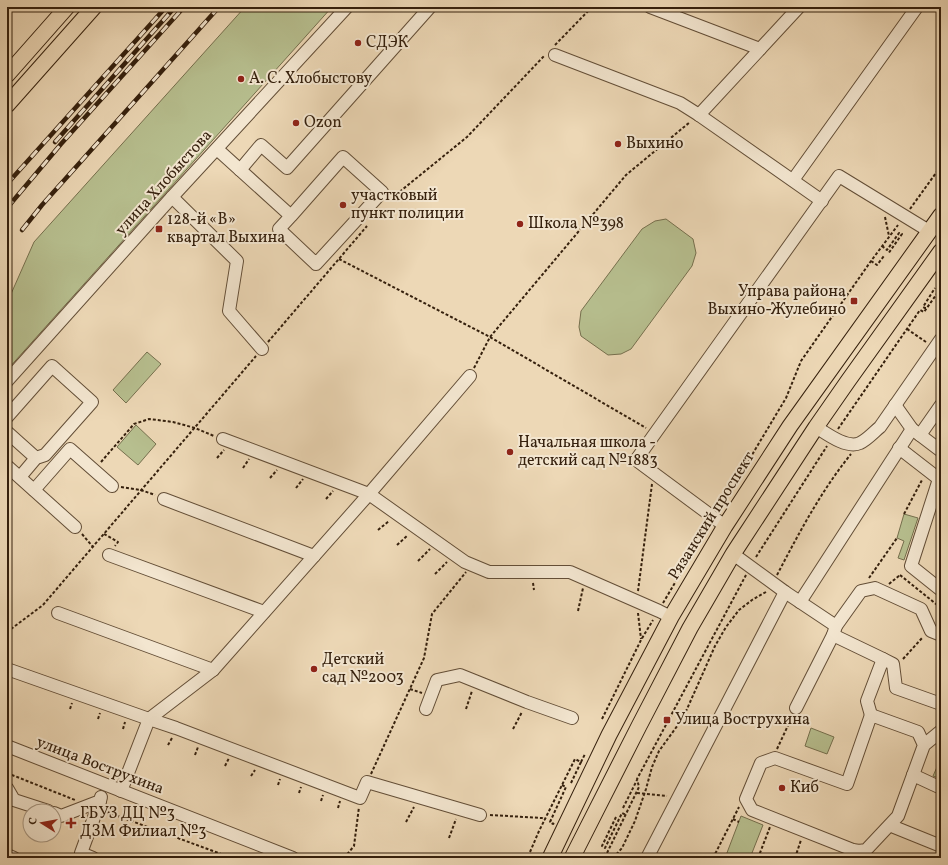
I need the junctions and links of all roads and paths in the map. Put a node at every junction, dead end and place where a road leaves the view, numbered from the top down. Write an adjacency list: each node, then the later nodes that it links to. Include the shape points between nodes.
1 (67, 7): 11 (main road)
2 (94, 7): 12 (main road)
3 (347, 7): 14 (street, улица Хлобыстова)
4 (430, 7): 15 (street, via 287,168 261,145)
5 (592, 7): 10 (path)
6 (650, 7): 9 (street)
7 (798, 7): 9 (street)
8 (916, 7): 16 (street)
9 (760, 49): 13 (street)
10 (552, 51): 13 (street, via 680,103); 18 (path, via 467,137)
11 (7, 75)
12 (7, 105)
13 (699, 115): 16 (street); 37 (path, via 626,175)
14 (217, 149): 15 (street); 17 (street, улица Хлобыстова)
15 (240, 170): 22 (street)
16 (793, 180): 19 (street)
17 (172, 197): 39 (street, via 236,261 229,311); 41 (street, улица Хлобыстова)
18 (390, 199)
19 (822, 201): 20 (street, via 839,176); 49 (street)
20 (881, 202): 24 (street); 25 (path)
21 (941, 215): 24 (main road, Рязанский проспект)
22 (291, 216): 22 (street, via 343,157 382,192 316,264 279,229)
23 (370, 223): 30 (path)
24 (929, 231): 69 (main road, Рязанский проспект, via 790,426)
25 (889, 236)
26 (882, 246): 28 (path, via 887,250 899,233 902,234)
27 (941, 251): 45 (main road)
28 (888, 254)
29 (884, 256): 31 (path, via 877,265)
30 (339, 259): 37 (path); 39 (path)
31 (871, 261)
32 (941, 284): 33 (path)
33 (940, 287): 35 (path)
34 (936, 288): 35 (path, via 922,307 925,308)
35 (937, 294): 36 (path, via 924,312 920,310)
36 (907, 329): 38 (path); 50 (path)
37 (490, 337): 40 (path); 49 (path)
38 (939, 343): 42 (street)
39 (262, 349): 46 (path)
40 (470, 376): 65 (street)
41 (7, 381)
42 (895, 405): 48 (street); 52 (street, via 880,427)
43 (941, 405): 48 (street)
44 (7, 417): 55 (street, via 52,366 92,402 45,455)
45 (816, 427): 50 (street); 78 (main road)
46 (195, 428): 51 (path); 57 (path, via 150,419 134,424); 64 (path)
47 (7, 432): 55 (street)
48 (916, 432): 53 (street); 54 (street)
49 (655, 434): 59 (street, via 636,460)
50 (832, 438): 52 (street, via 848,444); 85 (path)
51 (223, 439): 65 (street)
52 (859, 444): 89 (path, via 817,502)
53 (899, 448): 58 (street); 95 (street)
54 (941, 451)
55 (36, 458): 60 (street)
56 (7, 466): 60 (street)
57 (94, 470): 62 (street); 63 (street, via 70,449)
58 (927, 470): 61 (street); 68 (path)
59 (653, 473): 69 (street); 94 (path)
60 (20, 477): 63 (street)
61 (940, 479): 84 (street)
62 (112, 486): 64 (path)
63 (34, 490): 70 (street)
64 (141, 490): 66 (path); 73 (path)
65 (369, 494): 67 (street); 81 (street)
66 (164, 499): 81 (street)
67 (397, 514): 71 (street); 72 (path)
68 (904, 514)
69 (725, 526): 100 (main road, Рязанский проспект)
70 (76, 527): 77 (path)
71 (417, 528): 75 (street); 76 (path)
72 (378, 530)
73 (104, 534): 77 (path); 79 (path, via 118,542)
74 (896, 538): 91 (path)
75 (438, 543): 80 (street); 82 (path)
76 (397, 545)
77 (93, 547): 102 (path, via 43,605)
78 (733, 554): 85 (street); 166 (main road, via 690,628)
79 (109, 555): 98 (street)
80 (454, 555): 83 (street); 86 (path)
81 (314, 556): 98 (street)
82 (418, 561)
83 (472, 565): 88 (street, via 489,572 570,572); 127 (path, via 432,614 424,658)
84 (911, 566): 87 (path); 90 (street)
85 (750, 567): 89 (street); 126 (path)
86 (435, 574)
87 (900, 575): 92 (path); 96 (path)
88 (586, 579): 94 (street); 97 (path)
89 (773, 584): 93 (street); 134 (path, via 766,592 739,610 726,627 683,718 659,751)
90 (941, 590)
91 (861, 591): 92 (street, via 875,588); 101 (street)
92 (881, 591): 103 (street, via 921,609)
93 (785, 592): 95 (street); 136 (street)
94 (636, 601): 100 (street); 104 (path)
95 (800, 602): 101 (street)
96 (941, 608)
97 (578, 611)
98 (264, 612): 108 (street)
99 (58, 613): 108 (street)
100 (671, 617): 160 (main road, Рязанский проспект, via 609,735)
101 (834, 630): 105 (street); 112 (street)
102 (7, 632)
103 (936, 632): 107 (path)
104 (641, 640)
105 (883, 660): 107 (street, via 893,664); 115 (street, via 867,701)
106 (7, 669): 117 (street)
107 (894, 669): 111 (street, via 896,688)
108 (213, 670): 117 (street)
109 (475, 681): 110 (street); 113 (street, via 460,674 437,680); 114 (path)
110 (527, 702): 116 (street); 118 (path)
111 (941, 704)
112 (796, 708): 122 (path, via 776,750)
113 (426, 709)
114 (466, 709)
115 (872, 716): 120 (street, via 918,732); 122 (street, via 847,784)
116 (572, 718)
117 (149, 719): 132 (street); 137 (street)
118 (514, 729)
119 (941, 731): 120 (street)
120 (924, 745): 125 (street)
121 (7, 748): 129 (street, улица Вострухина)
122 (775, 758): 138 (street, via 761,762)
123 (581, 762): 128 (path)
124 (7, 773): 140 (path)
125 (913, 775): 131 (street); 154 (street, via 898,816 866,850 853,850)
126 (637, 779): 133 (path); 141 (path)
127 (367, 782): 135 (street); 137 (street)
128 (571, 783)
129 (106, 785): 132 (street, улица Вострухина); 140 (street)
130 (7, 788): 139 (street, via 14,800)
131 (941, 788)
132 (121, 791): 164 (street, улица Вострухина)
133 (637, 793): 134 (path); 144 (path)
134 (645, 794): 136 (path); 168 (path, via 622,848)
135 (419, 797): 142 (street); 151 (path)
136 (679, 797): 169 (street)
137 (360, 798): 165 (path, via 354,846)
138 (746, 799): 148 (path); 149 (street, via 752,810)
139 (23, 803)
140 (95, 805): 145 (street); 159 (street); 163 (path)
141 (623, 808)
142 (460, 809): 143 (street); 155 (path)
143 (480, 815): 150 (path)
144 (626, 815): 146 (path, via 622,813 605,848 602,846); 167 (path, via 607,853)
145 (62, 816)
146 (616, 817)
147 (556, 818): 150 (path, via 553,824 550,822 566,787 562,785)
148 (733, 819): 152 (path); 170 (path)
149 (773, 819): 154 (street); 171 (path)
150 (545, 820): 157 (path)
151 (406, 822)
152 (739, 822)
153 (894, 827): 156 (street)
154 (805, 831): 172 (path)
155 (449, 838)
156 (941, 846)
157 (530, 852)
158 (7, 855): 161 (street)
159 (80, 856): 162 (street)
160 (550, 856)
161 (14, 858)
162 (93, 858)
163 (232, 858)
164 (293, 858)
165 (344, 858)
166 (572, 858)
167 (599, 858)
168 (613, 858)
169 (647, 858)
170 (714, 858)
171 (758, 858)
172 (794, 858)

